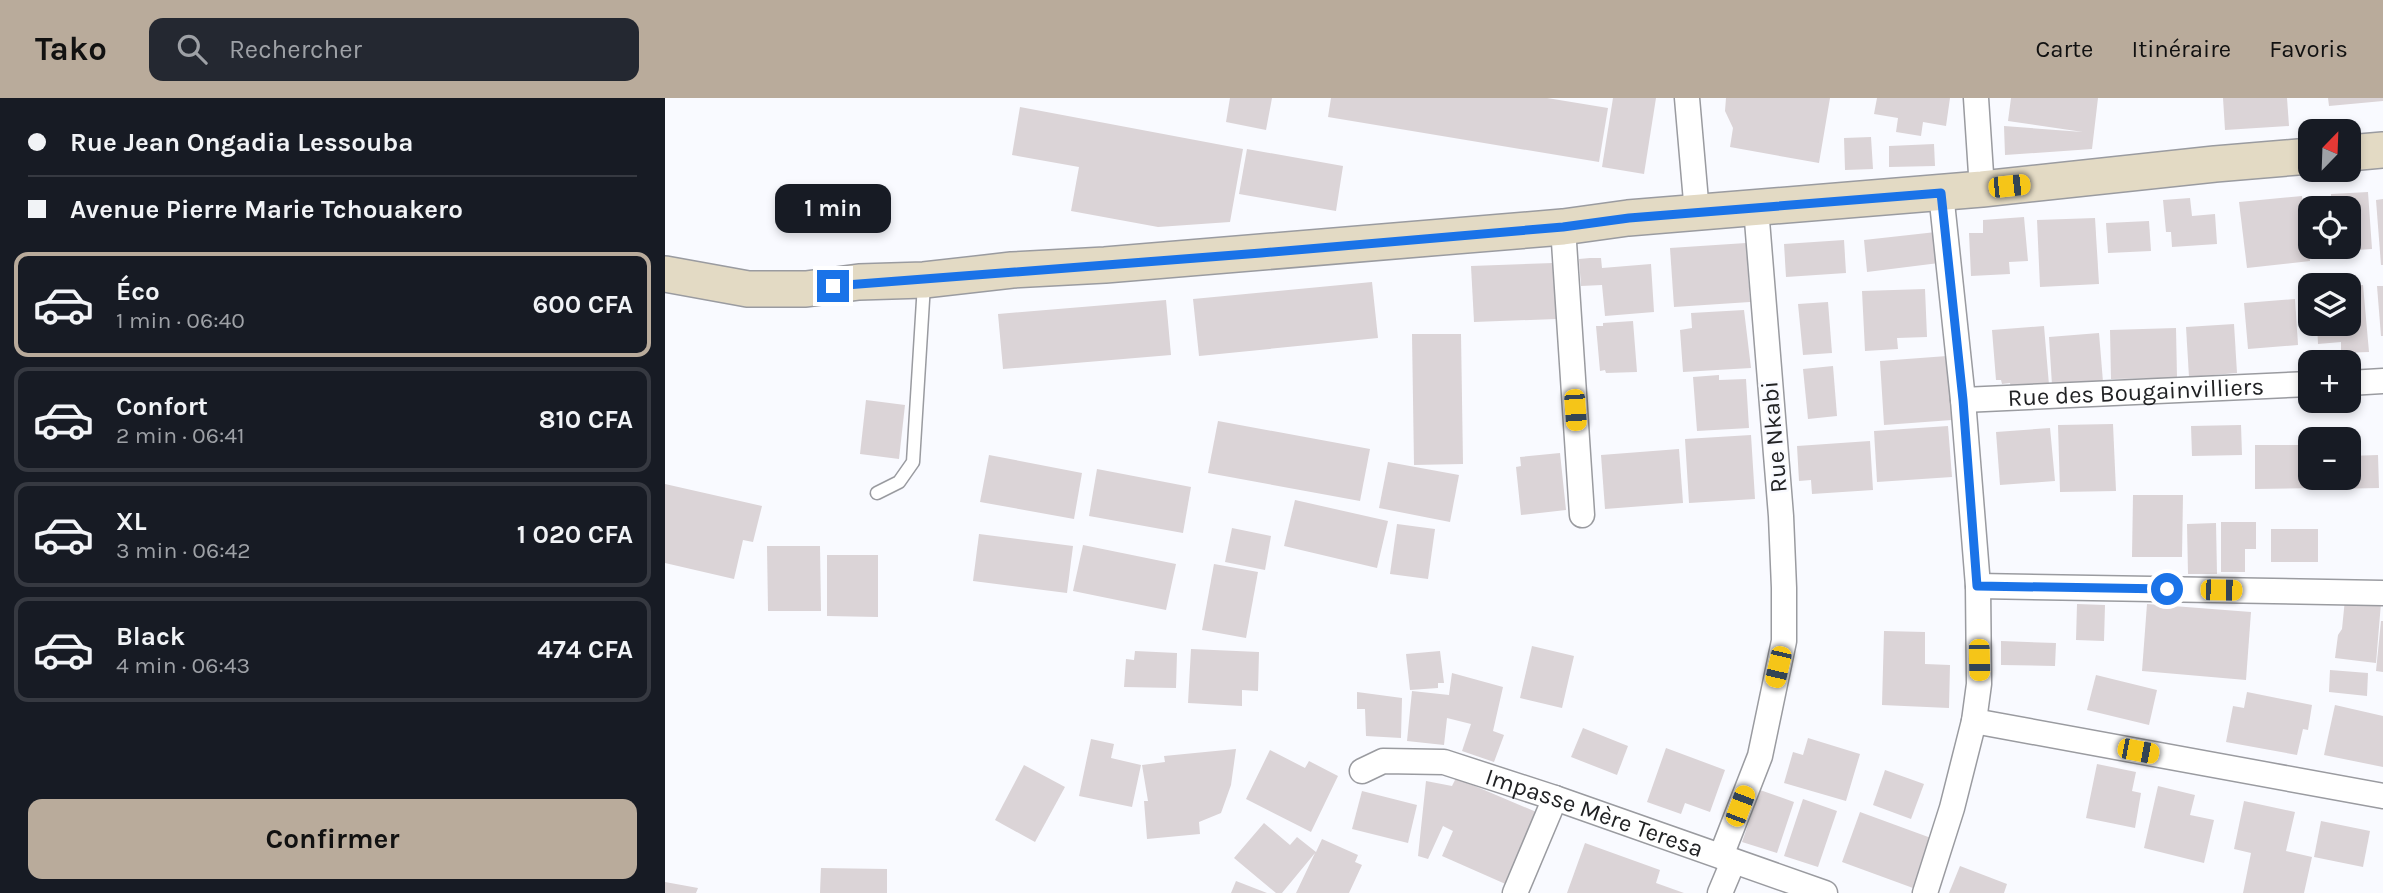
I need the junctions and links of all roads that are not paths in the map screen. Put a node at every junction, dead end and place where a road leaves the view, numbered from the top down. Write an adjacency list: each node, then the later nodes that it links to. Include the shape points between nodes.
1 (1687, 98): 9 (street)
2 (1976, 98): 6 (street)
3 (2383, 150): 4 (main road)
4 (2361, 152)
5 (2298, 157): 6 (main road)
6 (1982, 189): 7 (main road)
7 (1941, 193): 8 (main road); 16 (street)
8 (1756, 208): 9 (main road); 25 (street, Rue Nkabi, via 1784,641 1760,756)
9 (1697, 214): 10 (main road)
10 (1563, 227): 12 (main road); 18 (street)
11 (665, 274): 12 (main road, via 748,289)
12 (924, 280): 17 (lane, via 913,462 899,482)
13 (2383, 381): 14 (street)
14 (2361, 382)
15 (2298, 385): 16 (street, Rue des Bougainvilliers)
16 (1963, 400): 19 (street)
17 (877, 493)
18 (1583, 515)
19 (1977, 586): 20 (street); 21 (street, via 1979,684)
20 (2383, 593)
21 (1974, 721): 23 (street); 29 (street)
22 (1361, 771): 24 (street, Impasse Mère Teresa, via 1383,761 1444,762)
23 (2383, 796)
24 (1555, 798): 25 (street, Impasse Mère Teresa); 26 (street)
25 (1727, 859): 27 (street); 28 (street, Impasse Mère Teresa)
26 (1515, 893)
27 (1720, 893)
28 (1825, 893)
29 (1925, 893)

